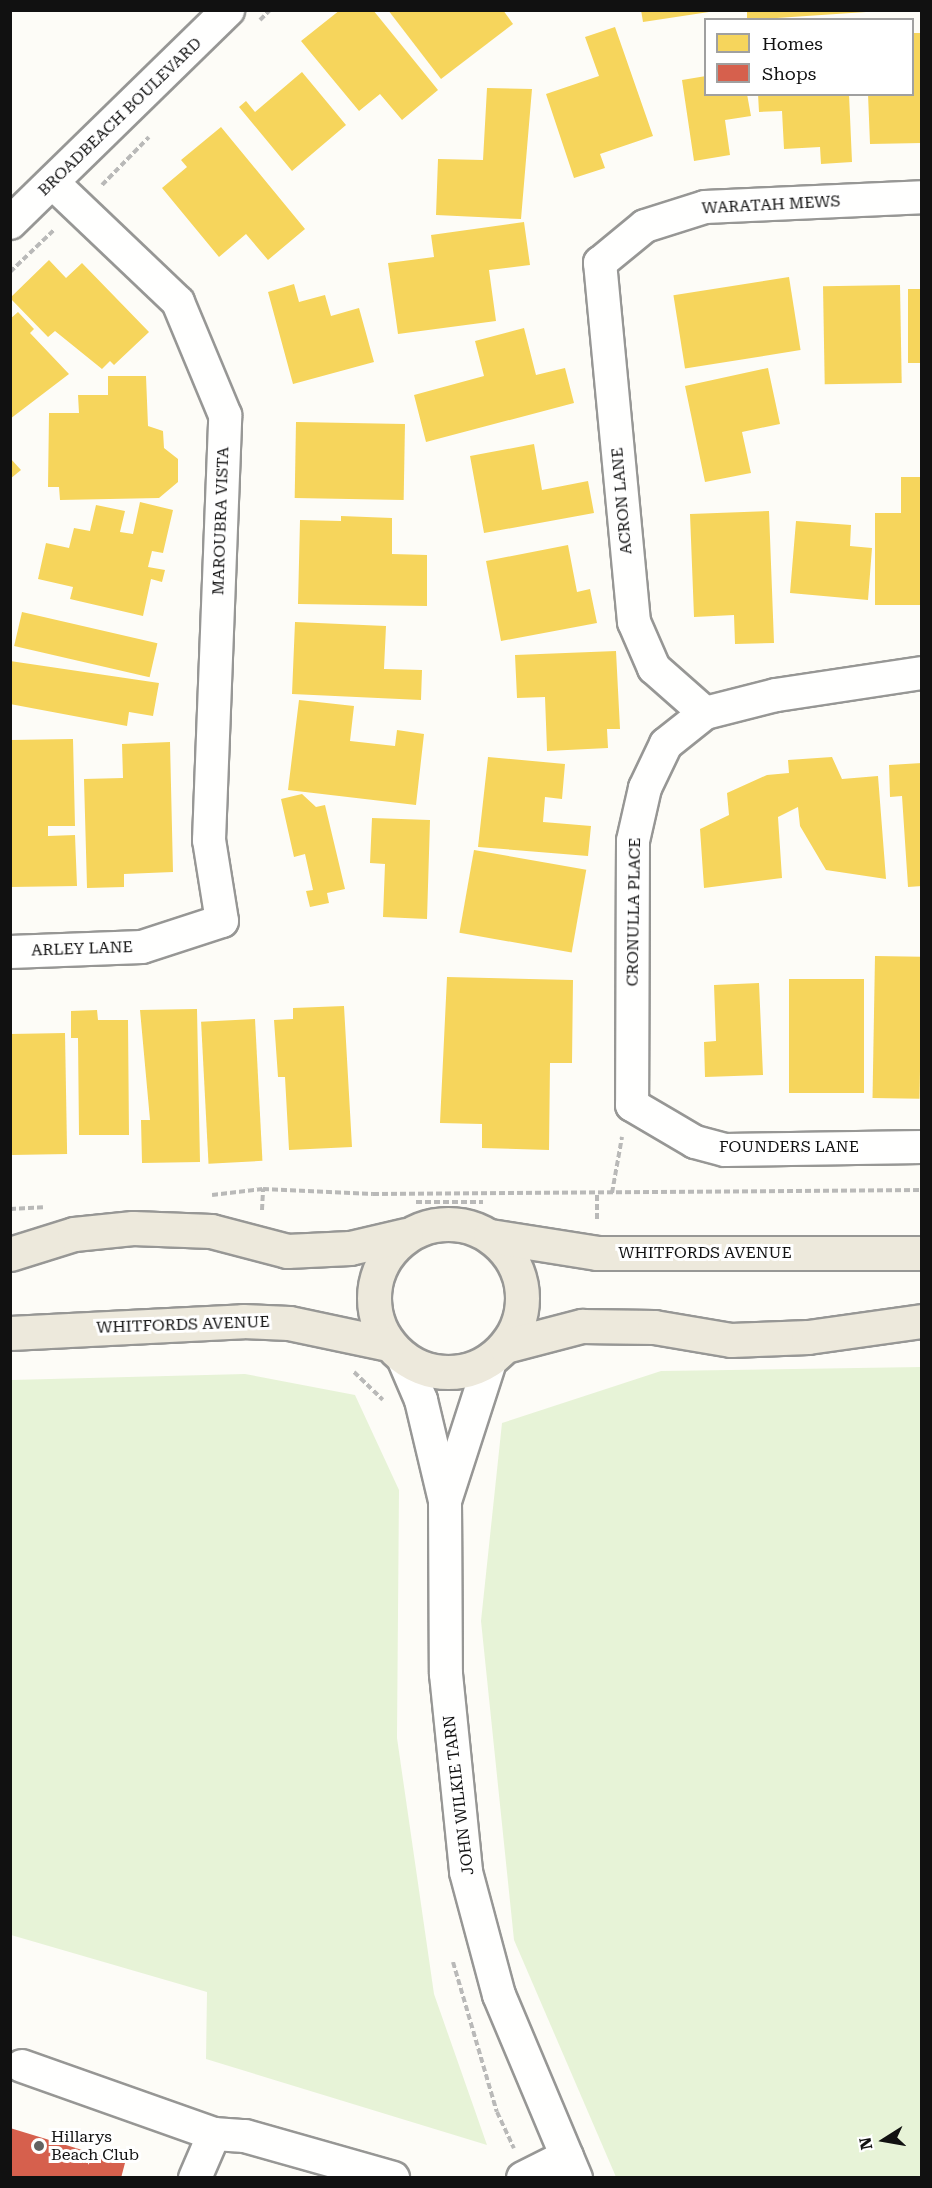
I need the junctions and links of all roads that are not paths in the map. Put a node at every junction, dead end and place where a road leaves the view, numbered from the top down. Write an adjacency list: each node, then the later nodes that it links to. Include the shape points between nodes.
1 (228, 10): 2 (street, BROADBEACH BOULEVARD)
2 (53, 183): 4 (street, BROADBEACH BOULEVARD); 8 (street, MAROUBRA VISTA, via 178,302 225,415 209,840)
3 (921, 197): 5 (street, WARATAH MEWS, via 705,207 645,226)
4 (10, 223)
5 (600, 263): 7 (street, ACRON LANE, via 634,622 654,668)
6 (921, 673): 7 (street, CRONULLA PLACE, via 776,695)
7 (705, 713): 10 (street, CRONULLA PLACE, via 666,744 645,788 633,841)
8 (222, 921): 9 (street, ARLEY LANE, via 141,947)
9 (10, 952)
10 (632, 1105): 11 (street, FOUNDERS LANE, via 695,1142 725,1150)
11 (921, 1147)
12 (406, 1236): 13 (main road, via 448,1223); 15 (main road, via 350,1248 287,1251 211,1231 134,1228 74,1234); 18 (main road, via 377,1274 373,1298)
13 (490, 1236): 14 (main road, WHITFORDS AVENUE, via 597,1253); 19 (main road, via 519,1276 518,1325)
14 (921, 1253)
15 (10, 1254)
16 (921, 1321): 19 (main road, via 808,1337 731,1340 654,1328 582,1326)
17 (10, 1333): 18 (main road, WHITFORDS AVENUE, via 243,1321 289,1323)
18 (396, 1351): 19 (main road, via 447,1373); 20 (street, JOHN WILKIE TARN, via 421,1400)
19 (498, 1353): 20 (street, JOHN WILKIE TARN)
20 (445, 1501): 23 (street, JOHN WILKIE TARN, via 446,1674 466,1872 499,1995)
21 (22, 2066): 22 (street)
22 (214, 2134): 24 (street); 25 (street, via 245,2136)
23 (571, 2167): 26 (street)
24 (195, 2178)
25 (393, 2178)
26 (523, 2178)

